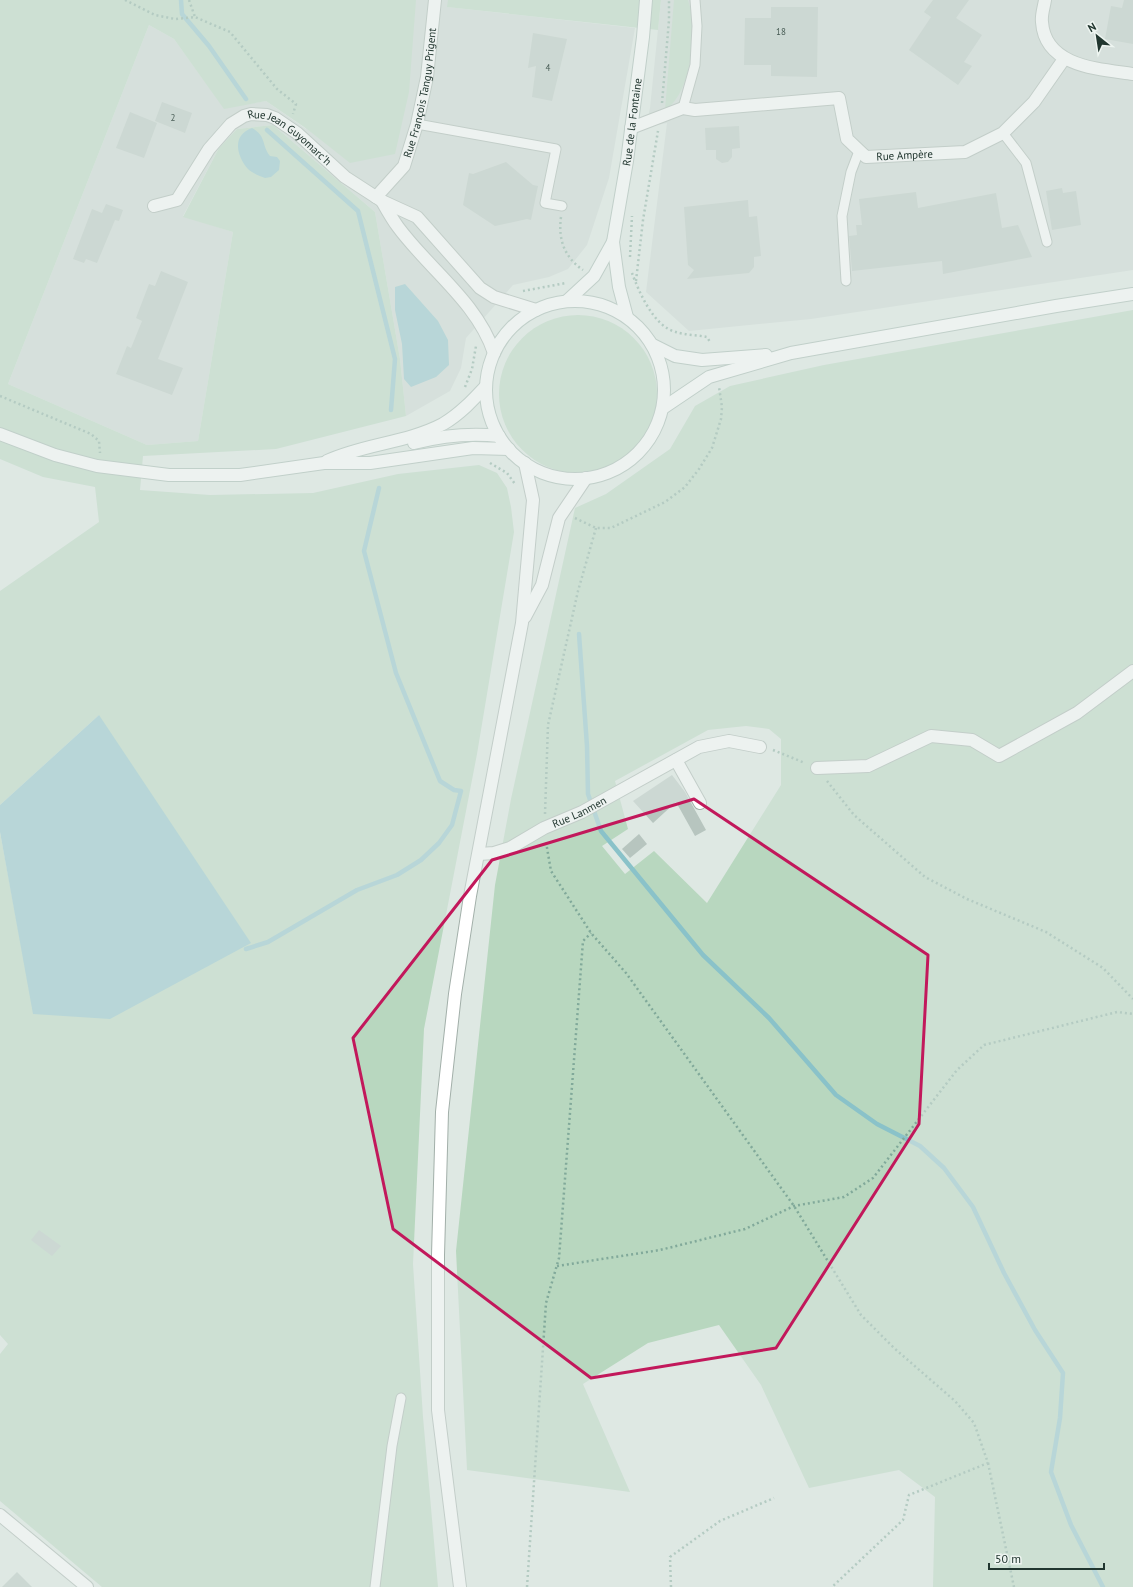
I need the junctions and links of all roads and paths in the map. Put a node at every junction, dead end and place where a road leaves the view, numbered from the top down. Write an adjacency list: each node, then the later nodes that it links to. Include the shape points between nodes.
1 (125, 0): 8 (path, via 155,14 175,19)
2 (189, 0): 8 (path)
3 (435, 0): 13 (street, Rue François Tanguy Prigent, via 428,77)
4 (646, 0): 15 (street, Rue de la Fontaine, via 644,37)
5 (669, 0): 12 (path, via 669,27)
6 (695, 0): 11 (lane, via 695,65)
7 (1045, 0): 9 (street, via 1042,22 1048,42)
8 (195, 17): 14 (path, via 230,32 277,90 296,104)
9 (1064, 59): 10 (street, via 1098,69); 16 (street, Rue Ampère, via 1034,102)
10 (1133, 74)
11 (678, 111): 12 (street); 17 (street, via 839,98 847,139)
12 (660, 118): 15 (street); 28 (path)
13 (417, 124): 19 (street, Rue François Tanguy Prigent, via 404,166); 21 (lane, via 556,149 545,203)
14 (289, 128): 19 (street, Rue Jean Guyomarc'h, via 345,177); 20 (street, Rue Jean Guyomarc'h, via 267,115 244,116 219,135 177,200)
15 (631, 128): 18 (street, Rue de la Fontaine)
16 (1003, 133): 17 (street, Rue Ampère, via 965,152 866,157); 23 (lane, via 1026,163)
17 (859, 151): 29 (lane, via 851,172 842,216)
18 (621, 196): 22 (street, Rue de la Fontaine); 24 (path, via 631,204)
19 (379, 199): 31 (street, Rue Jean Guyomarc'h, via 417,217 480,288); 35 (street, Rue Jean Guyomarc'h, via 398,227)
20 (154, 206)
21 (562, 206): 26 (path, via 559,229 561,243 566,254 583,270)
22 (613, 242): 32 (street, Rue de la Fontaine, via 594,276); 34 (street, Rue de la Fontaine, via 619,287)
23 (1047, 242)
24 (630, 261)
25 (629, 268): 28 (path)
26 (578, 274)
27 (569, 281): 31 (path, via 533,290 508,291)
28 (636, 281): 36 (path, via 642,298 662,324 674,332 707,337)
29 (846, 281)
30 (1133, 294): 39 (street)
31 (503, 300): 33 (street, Rue Jean Guyomarc'h)
32 (567, 301): 33 (street); 34 (street, via 588,301 609,307)
33 (536, 310): 38 (street, via 519,321 505,335)
34 (628, 317): 37 (street)
35 (482, 325): 38 (street, Rue Jean Guyomarc'h); 42 (path, via 474,333 475,356 468,381)
36 (710, 342)
37 (653, 345): 39 (street, via 674,356 702,360); 44 (street, via 661,365 664,386)
38 (494, 353): 41 (street)
39 (791, 353): 44 (street, via 709,377)
40 (718, 384): 56 (path, via 722,407 721,419 712,448 700,469 685,487 665,502 611,528)
41 (486, 386): 46 (street, via 489,409); 49 (street, via 462,411 443,424 424,432 345,453)
42 (462, 391)
43 (0, 396): 52 (path, via 91,434 99,441)
44 (662, 408): 53 (street, via 655,429 643,447 627,462 608,473)
45 (0, 434): 52 (street, via 54,455)
46 (499, 436): 47 (street); 50 (street, via 470,435 430,439 369,454)
47 (509, 449): 50 (street, via 473,448 370,463); 51 (street)
48 (486, 462): 54 (path, via 507,473)
49 (324, 463): 50 (street); 52 (street, via 269,472 206,476 169,476)
50 (350, 463)
51 (525, 463): 53 (street, via 544,473); 57 (street, via 533,500)
52 (98, 466)
53 (586, 478): 57 (street, via 559,518 542,585)
54 (517, 488)
55 (571, 516): 56 (path)
56 (596, 528): 63 (path, via 578,591 548,725)
57 (522, 623): 64 (street)
58 (1133, 671): 61 (street, via 1077,713 999,756 972,740 931,736 868,766)
59 (760, 746): 60 (street, Rue Lanmen, via 729,741 699,747); 61 (path)
60 (676, 760): 62 (street); 63 (street, Rue Lanmen, via 582,812)
61 (817, 768): 66 (path, via 854,815 925,877 967,900 1046,932 1103,968)
62 (700, 803)
63 (544, 828): 64 (street, Rue Lanmen, via 510,848); 65 (path, via 551,871)
64 (478, 854): 76 (street, via 455,994 443,1104 438,1255 438,1410)
65 (591, 933): 68 (path, via 626,973); 69 (path, via 583,941)
66 (1133, 999)
67 (1133, 1014): 68 (path, via 1117,1012 984,1045 957,1070 872,1178 844,1197)
68 (794, 1206): 69 (path, via 745,1229 660,1250); 71 (path, via 861,1315 894,1348 955,1401 974,1423)
69 (557, 1266): 77 (path, via 546,1303)
70 (401, 1398): 75 (lane, via 392,1446)
71 (988, 1463): 79 (path, via 909,1495 904,1520); 80 (path)
72 (774, 1498): 78 (path, via 720,1521 670,1557)
73 (0, 1515): 74 (street)
74 (87, 1587)
75 (375, 1587)
76 (460, 1587)
77 (527, 1587)
78 (671, 1587)
79 (832, 1587)
80 (1014, 1587)

